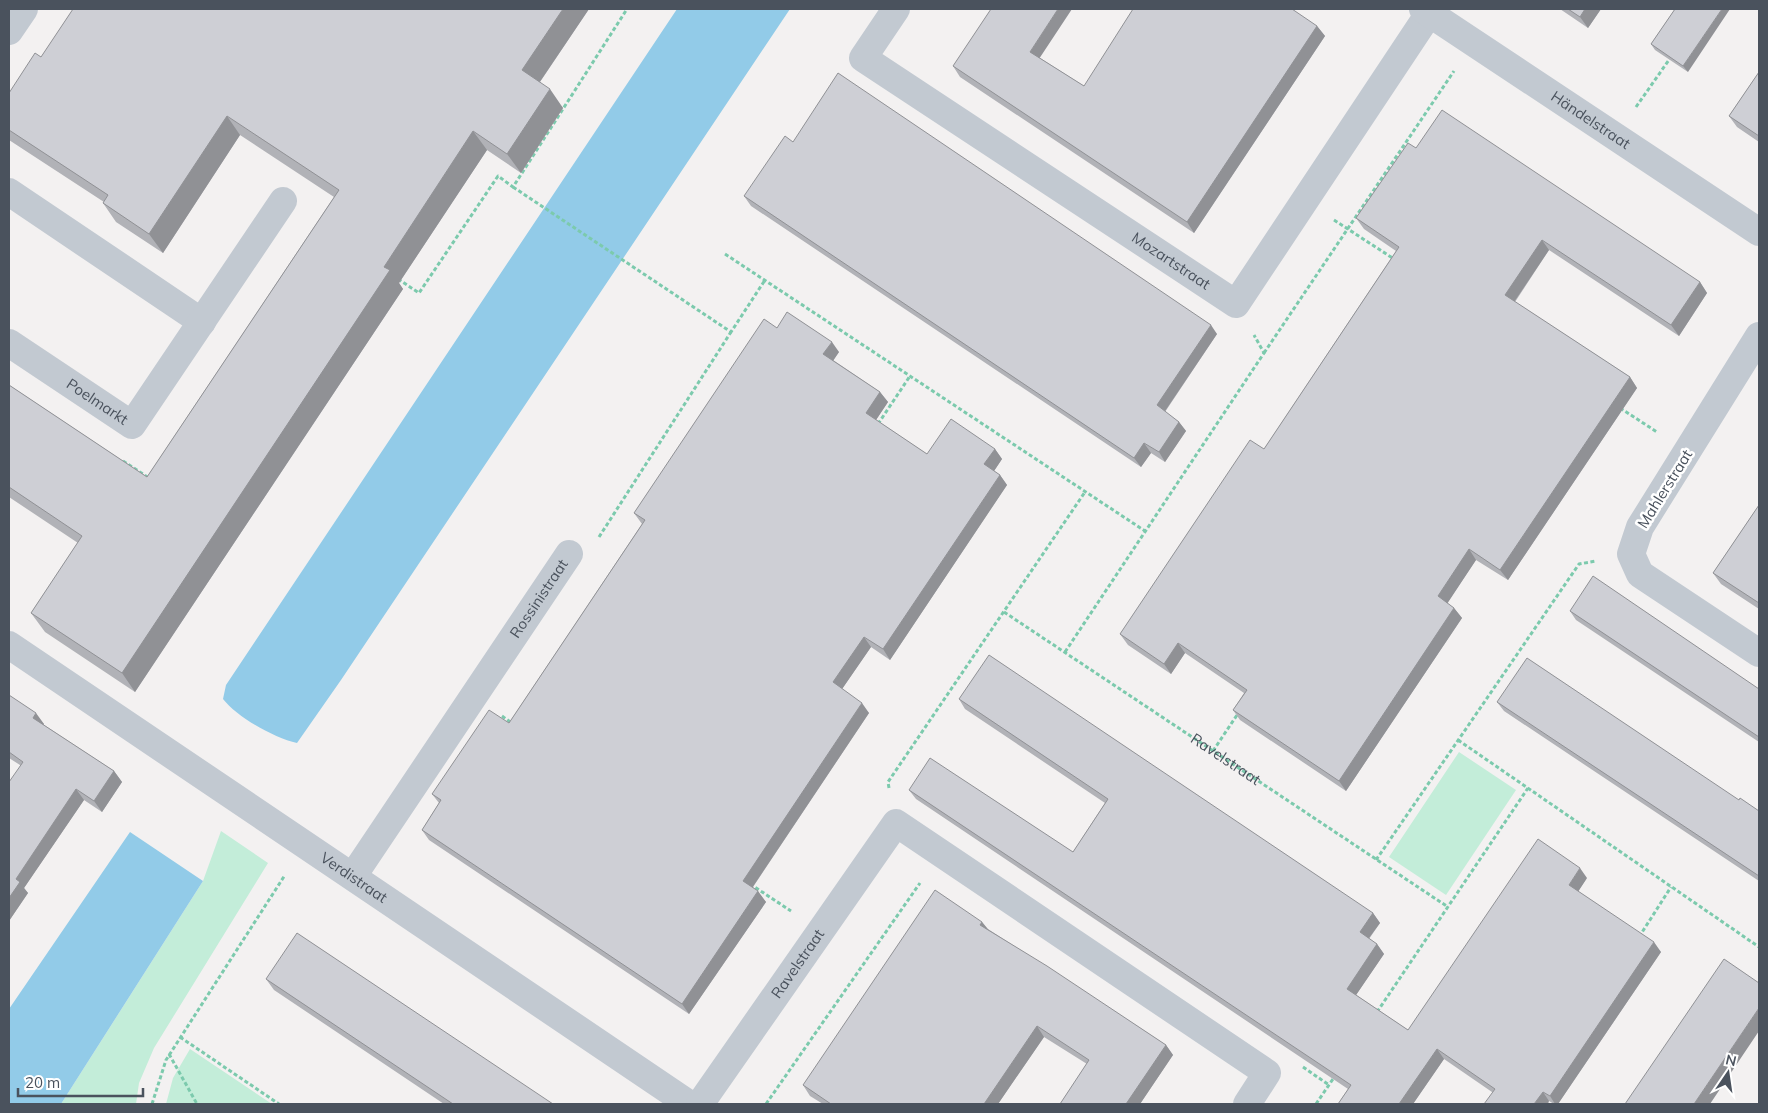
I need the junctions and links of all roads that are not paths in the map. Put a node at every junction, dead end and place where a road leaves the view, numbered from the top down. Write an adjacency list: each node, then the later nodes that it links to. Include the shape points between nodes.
1 (24, 9): 4 (street)
2 (896, 9): 3 (street, Mozartstraat, via 863,58 1236,304)
3 (1428, 10): 7 (street, Händelstraat)
4 (9, 31)
5 (9, 192): 8 (street)
6 (284, 201): 8 (street, Poelmarkt)
7 (1759, 232)
8 (202, 322): 10 (street, Poelmarkt, via 132,425)
9 (1759, 336): 13 (street, Mahlerstraat, via 1640,527 1631,554 1640,574)
10 (9, 342)
11 (569, 554): 14 (street, Rossinistraat)
12 (9, 645): 14 (street, Verdistraat)
13 (1759, 654)
14 (353, 876): 15 (street, Verdistraat)
15 (689, 1104)
16 (700, 1104): 17 (street, Ravelstraat, via 896,823 1267,1073)
17 (1247, 1104)

